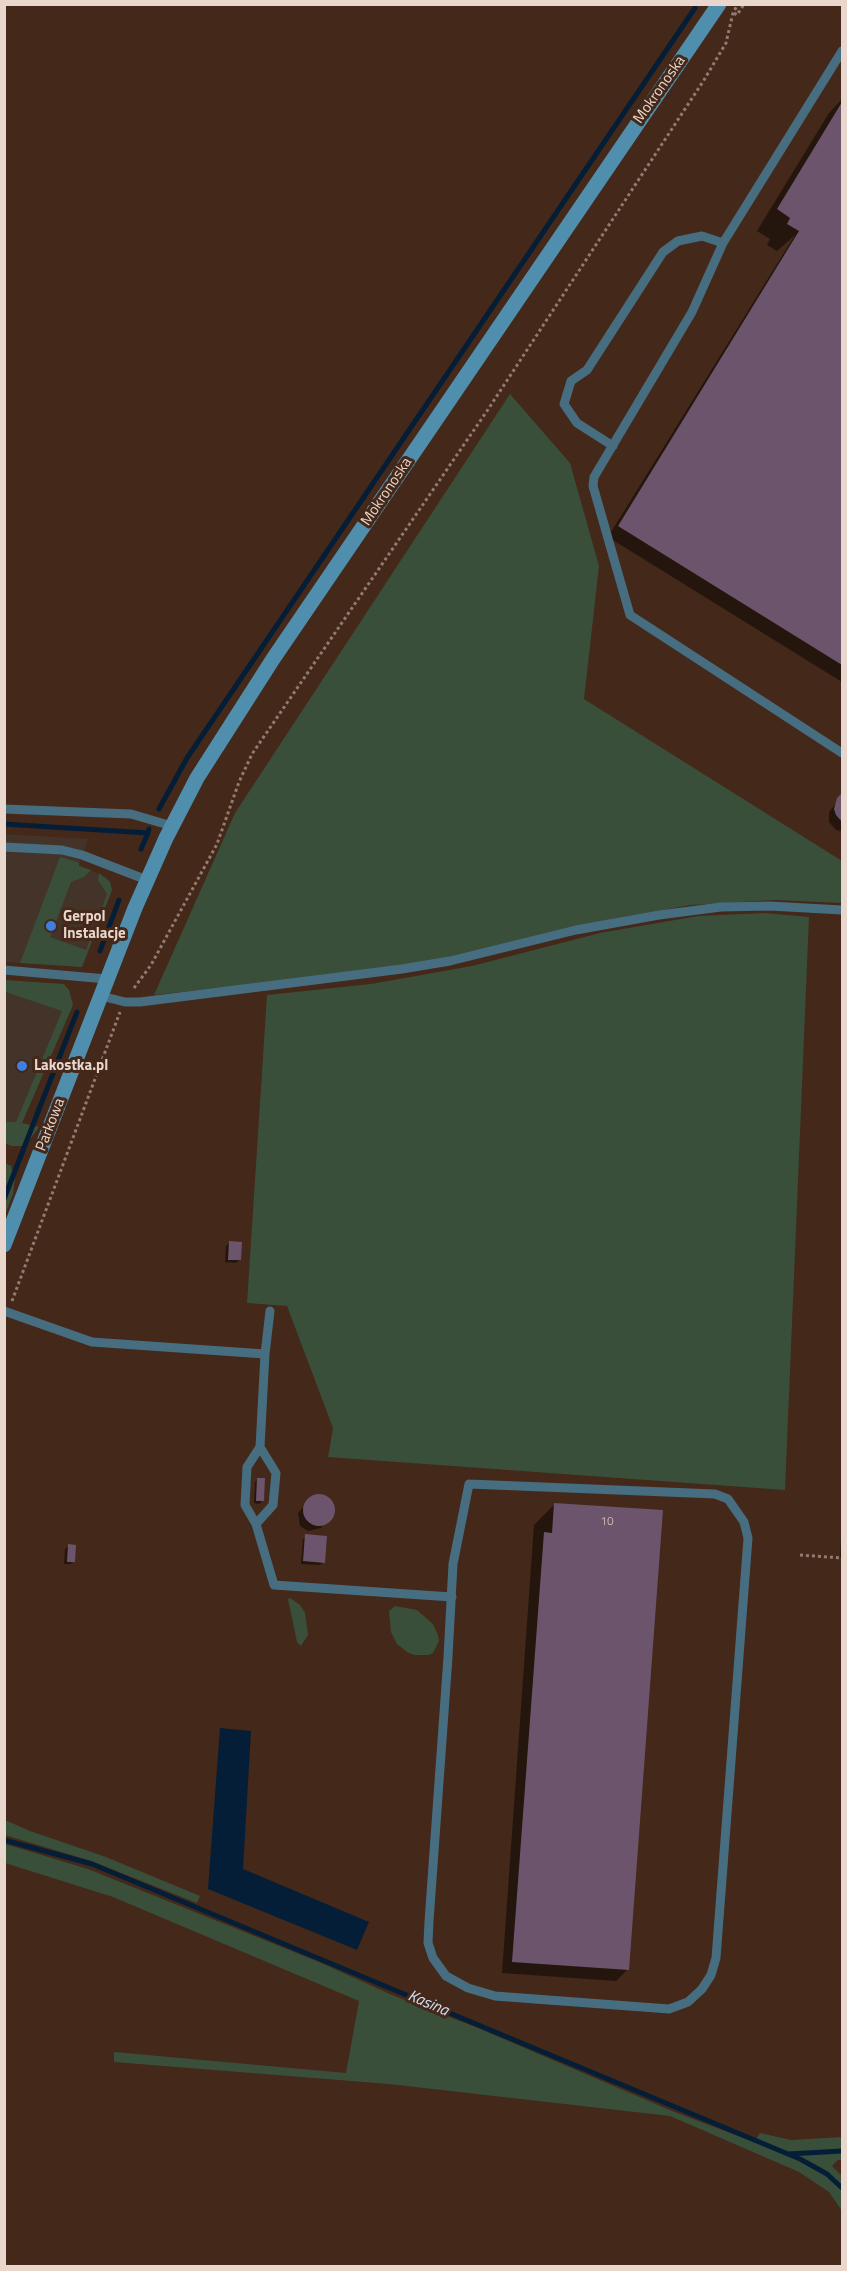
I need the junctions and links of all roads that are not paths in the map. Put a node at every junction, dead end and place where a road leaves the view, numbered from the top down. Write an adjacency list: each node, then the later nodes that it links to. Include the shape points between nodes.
1 (719, 4): 7 (main road, Mokronoska, via 273,659 197,778)
2 (843, 51): 3 (lane)
3 (723, 243): 4 (lane, via 692,312); 4 (lane, via 702,236 678,241 663,252 587,370 571,381 564,404 577,423)
4 (613, 446): 5 (lane, via 594,477 593,486 630,615)
5 (843, 753)
6 (4, 809): 7 (lane, via 131,814)
7 (172, 826): 9 (main road, Mokronoska)
8 (4, 847): 9 (lane, via 62,850)
9 (147, 880): 12 (main road, Mokronoska)
10 (843, 910): 13 (lane, via 722,907 576,930 402,969 125,1002)
11 (4, 970): 12 (lane)
12 (107, 979): 13 (main road, Mokronoska)
13 (100, 1000): 14 (main road, Parkowa)
14 (4, 1245)
15 (4, 1311): 17 (lane, via 92,1342)
16 (270, 1311): 17 (lane)
17 (265, 1354): 18 (lane)
18 (260, 1447): 19 (lane, via 247,1467 245,1505); 19 (lane, via 276,1473 273,1505)
19 (256, 1524): 20 (lane, via 274,1585)
20 (452, 1597): 20 (lane, via 429,1921 428,1943 433,1958 446,1976 495,1996 669,2009 687,2002 702,1989 716,1958 748,1538 741,1516 728,1499 715,1494 469,1484 453,1564)

